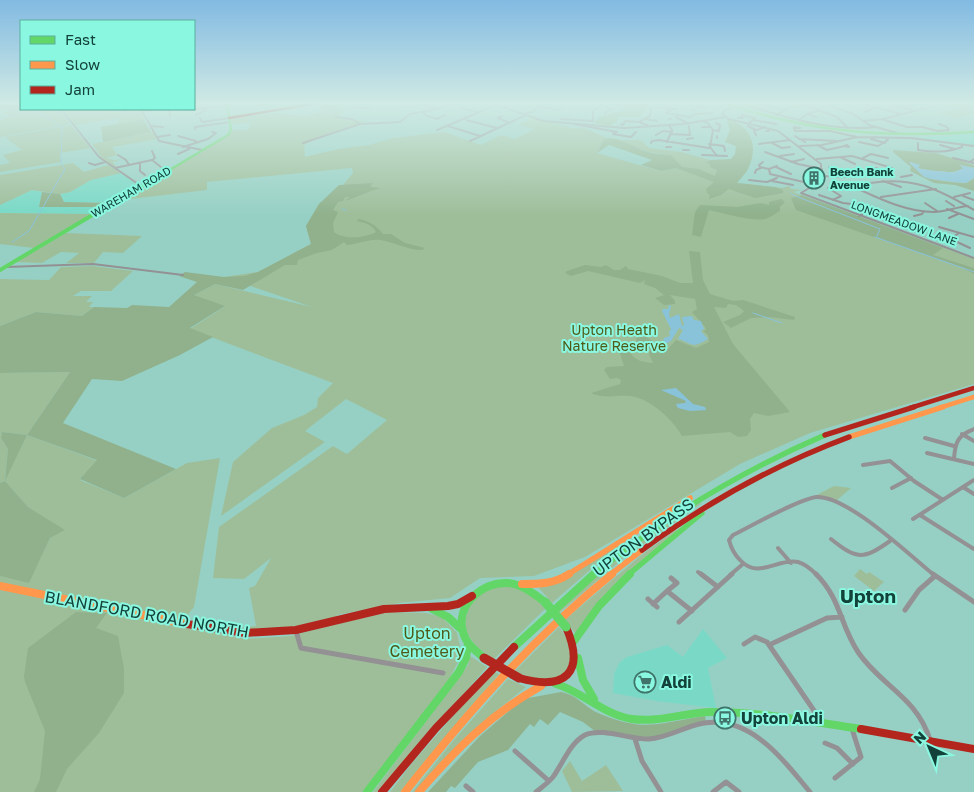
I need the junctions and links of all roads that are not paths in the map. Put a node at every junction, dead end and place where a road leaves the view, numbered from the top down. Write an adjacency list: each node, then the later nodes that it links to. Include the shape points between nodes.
1 (86, 141): 60 (street)
2 (160, 141): 33 (street)
3 (196, 141): 33 (street)
4 (217, 141): 39 (main road, WAREHAM ROAD)
5 (314, 141): 19 (street)
6 (651, 141): 15 (street)
7 (692, 141): 26 (street)
8 (711, 141): 28 (street)
9 (782, 141): 16 (street)
10 (792, 141): 29 (street)
11 (834, 141): 17 (street)
12 (841, 141): 17 (street)
13 (878, 141): 22 (street)
14 (938, 141): 24 (street)
15 (667, 142): 20 (street)
16 (772, 142): 21 (street); 35 (street, via 783,148)
17 (837, 142): 30 (street)
18 (859, 142): 22 (street, via 874,148)
19 (303, 143)
20 (673, 143): 25 (street); 34 (street)
21 (759, 143)
22 (885, 143)
23 (918, 143): 42 (street)
24 (962, 144): 32 (street); 38 (street)
25 (685, 145): 26 (street); 40 (street, via 684,150)
26 (691, 145): 28 (street)
27 (940, 145): 38 (street)
28 (709, 146): 37 (street, via 724,146 725,150); 49 (street)
29 (800, 146): 30 (street); 57 (street)
30 (817, 146): 31 (street, via 829,151)
31 (845, 146)
32 (974, 146)
33 (183, 147): 36 (street)
34 (668, 147)
35 (790, 147)
36 (189, 149): 39 (street); 45 (street)
37 (721, 149)
38 (955, 149): 42 (street, via 944,152)
39 (202, 150): 95 (main road, WAREHAM ROAD)
40 (688, 150)
41 (914, 150): 42 (street)
42 (918, 150)
43 (152, 151): 59 (street, via 155,158)
44 (767, 152): 51 (street)
45 (178, 154)
46 (697, 154): 49 (street)
47 (794, 154): 51 (street)
48 (118, 156): 68 (street)
49 (716, 156): 50 (street)
50 (727, 156)
51 (779, 156): 62 (street)
52 (840, 157): 53 (street); 57 (street); 67 (street)
53 (863, 158): 54 (street, via 871,154); 79 (street, via 894,168)
54 (888, 158)
55 (953, 158): 63 (street)
56 (804, 159): 62 (street)
57 (816, 159): 78 (street)
58 (974, 159): 63 (street)
59 (152, 160): 65 (street); 70 (street)
60 (106, 162): 64 (street); 72 (street)
61 (762, 162): 73 (street)
62 (791, 162): 71 (street)
63 (970, 162): 66 (street)
64 (89, 163)
65 (140, 163): 68 (street); 84 (street, via 140,171)
66 (974, 163)
67 (855, 164)
68 (128, 165): 72 (street)
69 (844, 166): 75 (street)
70 (161, 167)
71 (811, 167): 78 (street); 80 (street)
72 (116, 168): 95 (street)
73 (761, 168): 77 (street); 81 (street)
74 (829, 168): 75 (street)
75 (840, 168): 83 (street)
76 (878, 168): 83 (street)
77 (769, 169): 82 (street, via 776,166); 87 (street, via 770,174)
78 (822, 169): 86 (street)
79 (889, 169)
80 (810, 171)
81 (755, 173)
82 (791, 174)
83 (853, 174): 86 (street)
84 (145, 175)
85 (912, 175): 88 (street)
86 (822, 176): 94 (street)
87 (778, 178): 90 (street); 94 (street)
88 (900, 178): 91 (street); 99 (street)
89 (749, 180): 90 (street)
90 (771, 181): 93 (street)
91 (882, 181): 92 (street); 96 (street)
92 (870, 183)
93 (793, 185)
94 (816, 185): 121 (street, LONGMEADOW LANE, via 801,193)
95 (141, 186): 133 (main road, WAREHAM ROAD)
96 (899, 187)
97 (828, 188): 107 (street, via 841,196)
98 (856, 188): 105 (street)
99 (936, 189): 103 (street); 106 (street)
100 (895, 193): 103 (street)
101 (970, 194): 104 (street)
102 (819, 195): 107 (street)
103 (899, 195): 105 (street)
104 (963, 196): 106 (street); 108 (street)
105 (880, 197): 111 (street)
106 (954, 197): 113 (street)
107 (833, 200): 115 (street)
108 (972, 200)
109 (946, 201): 112 (street)
110 (925, 203): 119 (street)
111 (901, 205): 114 (street); 118 (street)
112 (954, 206): 113 (street); 116 (street)
113 (968, 206): 117 (street)
114 (894, 207)
115 (875, 208): 121 (street); 123 (street)
116 (947, 209): 119 (street); 120 (street)
117 (974, 210)
118 (924, 211): 119 (street); 122 (street)
119 (937, 212)
120 (958, 214): 124 (street); 125 (street)
121 (859, 216): 132 (street, LONGMEADOW LANE)
122 (914, 216)
123 (895, 218): 126 (street); 128 (street)
124 (950, 218)
125 (974, 219)
126 (888, 220)
127 (939, 227): 129 (street)
128 (921, 232)
129 (959, 233): 130 (street); 131 (street, via 953,237 954,241)
130 (974, 238)
131 (970, 248)
132 (974, 258)
133 (3, 268): 134 (street, via 93,264)
134 (183, 274)
135 (974, 388): 146 (main road, UPTON BYPASS, via 830,433)
136 (974, 397): 151 (main road, UPTON BYPASS, via 835,442)
137 (974, 429): 138 (street)
138 (962, 434): 140 (street); 141 (street)
139 (925, 438): 141 (street)
140 (974, 441)
141 (954, 446): 143 (street)
142 (927, 452): 143 (street)
143 (954, 459): 144 (street)
144 (974, 464)
145 (863, 465): 147 (street, via 890,461)
146 (728, 480): 165 (main road, via 680,503 561,579 544,584); 200 (main road, UPTON BYPASS, via 641,534 570,592 470,691)
147 (912, 480): 150 (street); 153 (street)
148 (974, 480): 149 (street)
149 (963, 487): 152 (street); 153 (street)
150 (892, 488)
151 (729, 492): 179 (main road, via 638,567 584,622); 201 (main road, UPTON BYPASS, via 630,559 552,626 500,678)
152 (974, 494)
153 (943, 500): 154 (street)
154 (920, 515): 155 (street); 159 (street)
155 (913, 519)
156 (831, 539): 157 (street, via 859,558 868,556)
157 (890, 540): 161 (street, via 851,508 817,497 731,536 730,546); 163 (street)
158 (778, 548): 160 (street)
159 (974, 549)
160 (791, 563): 161 (street, via 760,570); 175 (street, via 802,563 814,573 834,598)
161 (743, 564): 167 (street)
162 (698, 572): 167 (street)
163 (935, 576): 171 (street); 173 (street)
164 (671, 578): 168 (street, via 677,583)
165 (522, 584): 169 (main road, via 495,583); 179 (main road, bridge, via 534,590 545,602)
166 (0, 586): 178 (main road, BLANDFORD ROAD NORTH, via 232,632)
167 (718, 587): 174 (street)
168 (667, 591): 170 (street, via 655,605); 174 (street)
169 (472, 596): 172 (main road, BLANDFORD ROAD NORTH, via 454,605); 177 (main road, via 463,610)
170 (648, 599)
171 (974, 602)
172 (430, 608): 177 (main road, BLANDFORD ROAD NORTH, via 448,617); 178 (main road, BLANDFORD ROAD NORTH, via 377,610)
173 (904, 610)
174 (692, 611): 176 (street)
175 (842, 617): 182 (street, via 827,618); 191 (street, via 861,656 912,706 923,720)
176 (679, 622)
177 (461, 629): 180 (main road)
178 (296, 630): 184 (street, via 301,648)
179 (574, 641): 183 (main road)
180 (468, 643): 186 (main road, bridge, via 484,658); 199 (main road, via 462,668)
181 (744, 644): 182 (street, via 755,636)
182 (769, 645): 188 (street, via 815,712)
183 (577, 654): 185 (main road, via 570,672); 187 (main road, via 583,680)
184 (443, 673)
185 (554, 684): 186 (main road); 187 (main road, via 572,687)
186 (540, 686): 202 (main road, via 520,695 494,715)
187 (595, 700): 188 (main road, via 615,714 634,720 699,712)
188 (818, 723): 189 (main road)
189 (852, 729): 191 (main road); 195 (street, via 860,757)
190 (635, 739): 197 (street, via 596,732 586,736); 205 (street, via 640,760); 208 (street, via 672,735 706,722 741,727 763,739)
191 (930, 741): 193 (main road)
192 (826, 744): 195 (street, via 837,746)
193 (974, 749)
194 (515, 751): 197 (street)
195 (853, 764): 196 (street)
196 (835, 778)
197 (548, 782): 204 (street)
198 (466, 786): 203 (street)
199 (367, 792)
200 (382, 792)
201 (405, 792)
202 (419, 792)
203 (473, 792)
204 (536, 792)
205 (661, 792)
206 (713, 792): 207 (street, via 726,782)
207 (739, 792)
208 (810, 792)

